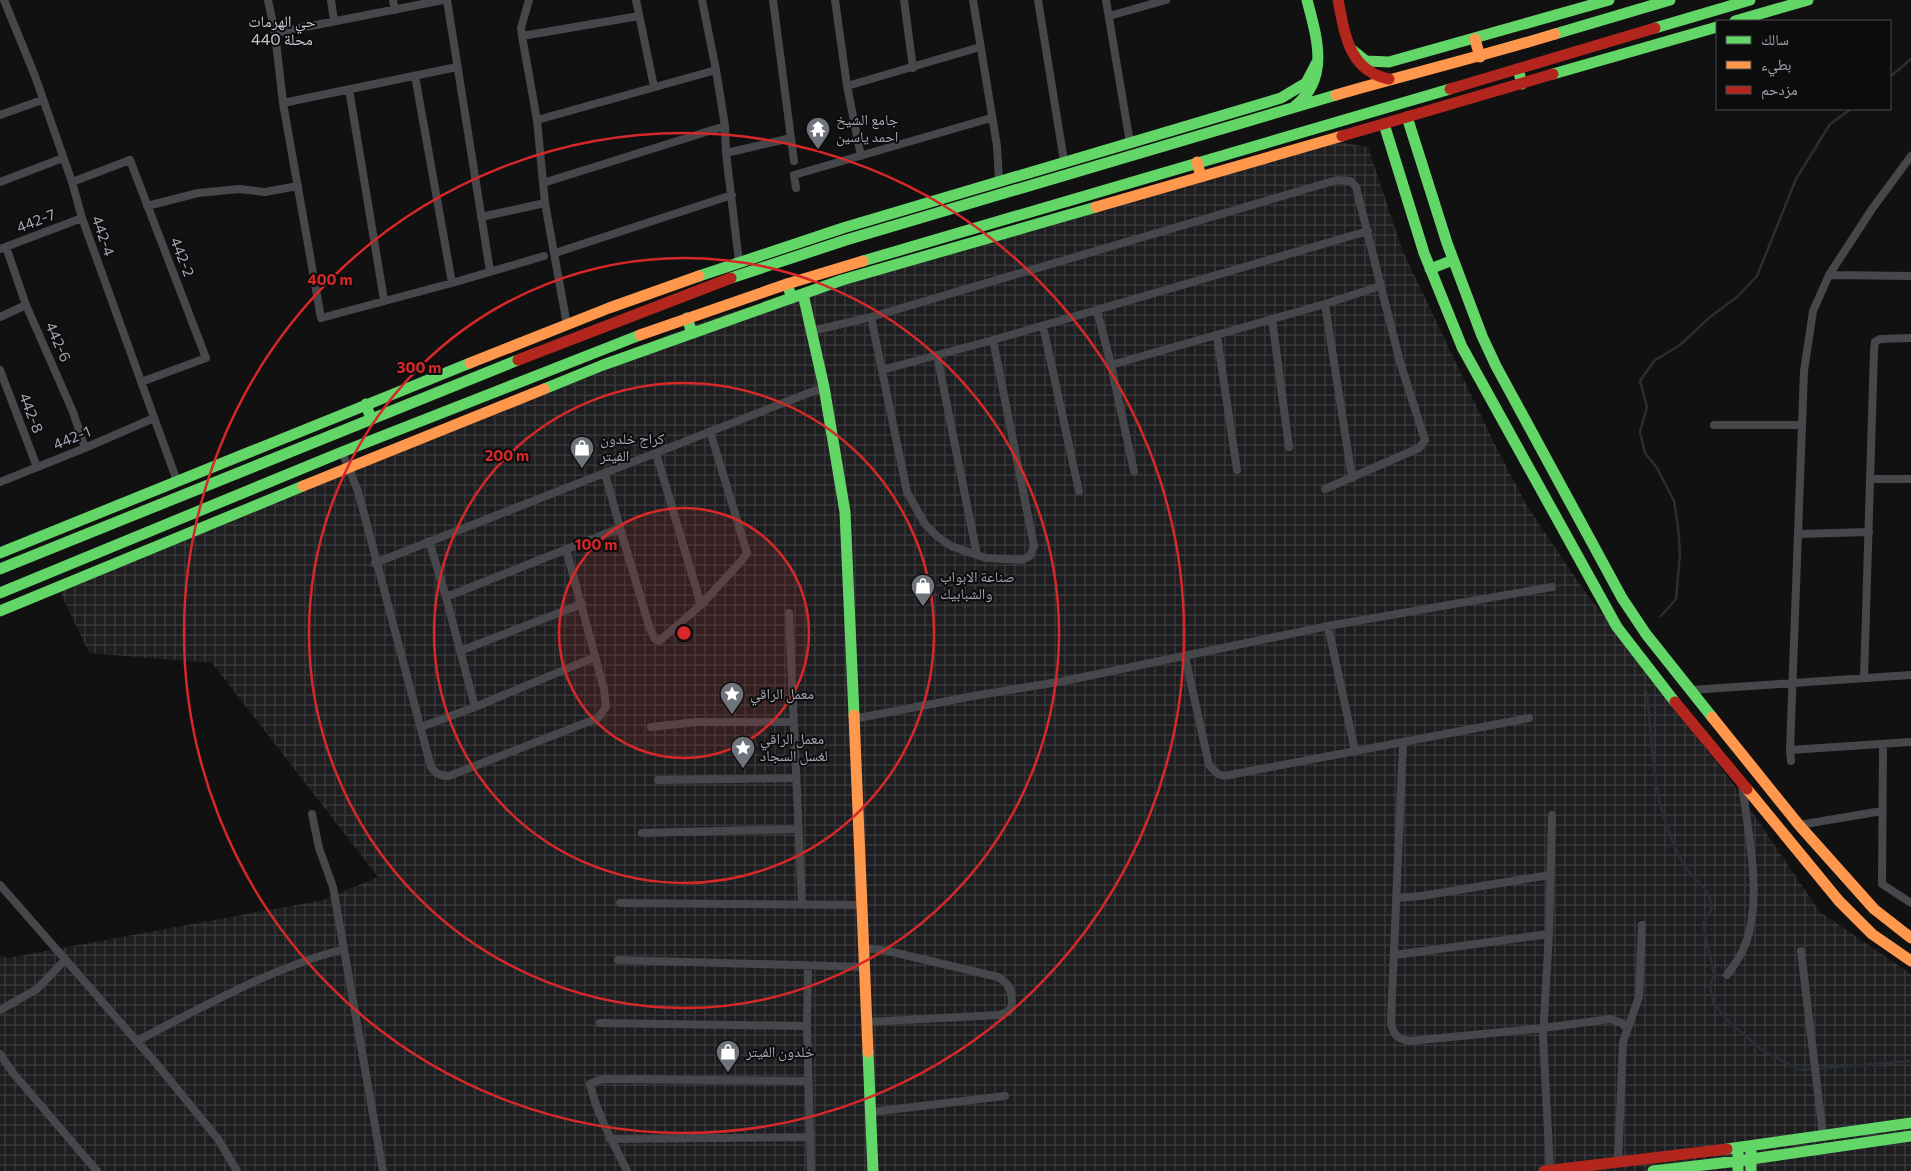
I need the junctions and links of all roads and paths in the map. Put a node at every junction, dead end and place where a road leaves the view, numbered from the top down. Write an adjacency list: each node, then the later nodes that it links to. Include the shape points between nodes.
1 (4, 0): 48 (street, 442-4)
2 (268, 0): 31 (street)
3 (331, 0): 28 (street)
4 (393, 0): 24 (street)
5 (442, 0): 24 (street)
6 (447, 0): 38 (street)
7 (529, 0): 32 (street, via 521,28)
8 (636, 0): 25 (street)
9 (702, 0): 41 (street)
10 (773, 0): 59 (street)
11 (835, 0): 45 (street)
12 (904, 0): 39 (street)
13 (973, 0): 34 (street)
14 (1038, 0): 66 (street)
15 (1106, 0): 26 (street)
16 (1166, 0): 26 (street)
17 (1307, 0): 37 (main road, via 1316,37)
18 (1332, 0): 29 (main road)
19 (1338, 0): 29 (main road)
20 (1609, 0): 33 (main road)
21 (1670, 0): 36 (main road)
22 (1750, 0): 40 (main road)
23 (1808, 0): 27 (main road)
24 (394, 10): 28 (street)
25 (639, 16): 32 (street); 46 (street)
26 (1109, 16): 60 (street)
27 (1738, 20)
28 (334, 21): 31 (street)
29 (1342, 22): 35 (main road)
30 (1716, 27): 44 (main road)
31 (275, 33): 49 (street)
32 (522, 36): 54 (street)
33 (1475, 39): 35 (main road, via 1389,62 1366,61); 36 (main road)
34 (980, 47): 39 (street); 53 (street)
35 (1351, 49): 43 (main road, via 1368,72 1381,78)
36 (1480, 57): 43 (main road)
37 (1317, 62): 50 (main road, via 1312,89 1303,101); 55 (main road, via 1306,83 1289,94)
38 (457, 67): 42 (street); 78 (street)
39 (913, 68): 45 (street)
40 (1518, 69): 44 (main road); 67 (main road)
41 (716, 70): 46 (street); 57 (street)
42 (415, 76): 47 (street); 93 (street)
43 (1394, 78): 50 (main road)
44 (1522, 84): 52 (main road)
45 (847, 86): 62 (street)
46 (654, 87): 54 (street)
47 (349, 89): 49 (street); 99 (street)
48 (42, 100): 51 (street); 64 (street, 442-4)
49 (283, 103): 73 (street)
50 (1290, 109): 58 (main road)
51 (0, 115)
52 (1408, 117): 56 (main road); 86 (main road)
53 (991, 118): 62 (street); 69 (street)
54 (537, 120): 72 (street)
55 (1193, 124): 58 (main road); 60 (main road)
56 (1384, 124): 68 (main road); 88 (main road)
57 (725, 126): 61 (street); 72 (street)
58 (1196, 136): 82 (main road)
59 (791, 138): 61 (street); 65 (street)
60 (1130, 143): 66 (main road)
61 (726, 153): 75 (street)
62 (861, 156): 74 (street, via 794,174)
63 (1911, 156): 90 (street)
64 (63, 158): 70 (street); 71 (street, 442-4)
65 (794, 161)
66 (1064, 162): 69 (main road)
67 (1197, 162): 68 (main road); 94 (main road)
68 (1201, 177): 97 (main road)
69 (999, 181): 80 (main road)
70 (0, 182)
71 (72, 182): 77 (street, 442-2, via 130,160); 79 (street, 442-4)
72 (543, 183): 76 (street)
73 (298, 186): 77 (street, via 265,192 239,188 198,193); 99 (street, via 322,318)
74 (796, 188)
75 (732, 195): 84 (street); 87 (street)
76 (546, 202): 78 (street); 84 (street)
77 (147, 206): 121 (street, 442-2, via 206,358)
78 (481, 217): 89 (street)
79 (82, 218): 83 (street, 442-7); 121 (street, 442-4)
80 (843, 228): 82 (main road); 87 (main road)
81 (1368, 231): 95 (street); 102 (street); 105 (street, via 1356,187 1351,181 1338,180)
82 (846, 240): 96 (main road)
83 (3, 248): 100 (street, 442-6)
84 (556, 253): 107 (street)
85 (544, 256): 89 (street)
86 (1452, 260): 88 (main road); 169 (main road, via 1491,358 1608,576 1646,634)
87 (739, 262): 92 (main road)
88 (1430, 269): 172 (main road, via 1467,358 1604,606 1631,646)
89 (490, 272): 93 (street)
90 (1829, 275): 91 (street); 128 (street, via 1813,311 1807,342)
91 (1911, 276)
92 (692, 278): 96 (main road); 107 (main road)
93 (452, 283): 99 (street)
94 (787, 284): 98 (main road); 104 (main road)
95 (1380, 286): 101 (street); 139 (street, via 1425,440 1419,448)
96 (696, 291): 109 (main road)
97 (803, 294): 98 (main road); 110 (main road)
98 (792, 298): 111 (main road)
99 (384, 300)
100 (26, 304): 103 (street); 131 (street, 442-6)
101 (1325, 304): 106 (street); 139 (street)
102 (1097, 310): 108 (street); 117 (street)
103 (0, 317)
104 (687, 318): 111 (main road); 115 (main road)
105 (871, 318): 110 (street); 120 (street)
106 (1272, 319): 112 (street); 130 (street)
107 (567, 325): 119 (main road)
108 (1043, 326): 114 (street); 145 (street)
109 (591, 330): 115 (main road); 122 (main road)
110 (812, 332): 123 (main road)
111 (692, 333): 135 (main road, via 603,365)
112 (1217, 336): 117 (street); 137 (street)
113 (1911, 338): 140 (street, via 1875,342)
114 (993, 340): 116 (street); 152 (street, via 1034,546 1030,556 1022,560 986,558)
115 (597, 351): 132 (main road)
116 (937, 355): 120 (street); 152 (street)
117 (1111, 365): 136 (street)
118 (0, 370): 134 (street, 442-8)
119 (452, 370): 122 (main road); 124 (main road)
120 (882, 370): 152 (street, via 907,492 912,502 925,524 938,537 951,546)
121 (141, 382): 125 (street, 442-4)
122 (458, 383): 126 (main road)
123 (824, 387): 129 (street); 174 (main road, via 845,512)
124 (366, 404): 126 (main road); 142 (main road)
125 (154, 418): 131 (street, 442-1); 142 (street, 442-4)
126 (371, 419): 154 (main road)
127 (1714, 425): 128 (street)
128 (1802, 425): 148 (street)
129 (710, 431): 133 (street); 159 (street, via 747,553)
130 (1289, 447)
131 (85, 448): 134 (street, 442-1)
132 (342, 452): 135 (street); 156 (main road)
133 (656, 453): 138 (street); 159 (street)
134 (37, 467): 143 (street, 442-1)
135 (349, 467): 153 (street); 160 (main road)
136 (1134, 470)
137 (1237, 470)
138 (605, 473): 146 (street); 149 (street)
139 (1352, 478): 144 (street)
140 (1870, 479): 141 (street); 147 (street)
141 (1911, 479)
142 (177, 481): 151 (main road)
143 (0, 482)
144 (1325, 488)
145 (1079, 491)
146 (620, 528): 150 (street); 159 (street, via 655,640 669,634)
147 (1868, 532): 148 (street); 167 (street)
148 (1798, 534): 168 (street)
149 (428, 541): 153 (street); 157 (street)
150 (566, 549): 157 (street); 158 (street)
151 (0, 553)
152 (977, 554)
153 (375, 563): 176 (street)
154 (0, 569)
155 (1552, 587): 162 (street)
156 (0, 593)
157 (446, 597): 163 (street)
158 (582, 604): 163 (street); 165 (street)
159 (701, 604)
160 (0, 611)
161 (789, 613): 175 (street)
162 (1328, 626): 164 (street); 182 (street)
163 (460, 651): 170 (street)
164 (1184, 656): 174 (street); 182 (street, via 1210,765 1218,774 1224,776)
165 (595, 657): 170 (street); 176 (street, via 606,700 606,707 598,718 449,776 436,773 431,767)
166 (1911, 675): 167 (street)
167 (1864, 678): 168 (street)
168 (1793, 683): 169 (street); 181 (street)
169 (1691, 690): 171 (main road)
170 (475, 707): 176 (street)
171 (1706, 708): 172 (main road); 190 (main road)
172 (1689, 717): 186 (main road)
173 (1529, 718): 179 (street)
174 (853, 719): 199 (main road)
175 (793, 722): 177 (street, via 697,722); 184 (street)
176 (422, 727)
177 (651, 727)
178 (1911, 742): 180 (street)
179 (1403, 743): 182 (street); 195 (street)
180 (1883, 744): 181 (street); 187 (street)
181 (1790, 750): 183 (street)
182 (1355, 751)
183 (1791, 761)
184 (796, 778): 185 (street); 191 (street)
185 (658, 780)
186 (1742, 783): 209 (main road, via 1850,914); 212 (street, via 1754,885 1742,952)
187 (1882, 811): 190 (street); 197 (street, via 1882,884)
188 (312, 814): 204 (street, via 319,848 333,887)
189 (1552, 815): 193 (street)
190 (1799, 824): 202 (main road, via 1874,909)
191 (798, 829): 192 (street); 198 (street)
192 (642, 833)
193 (1550, 875): 195 (street); 201 (street)
194 (0, 885): 207 (street)
195 (1396, 898): 206 (street)
196 (620, 903): 198 (street)
197 (1911, 903)
198 (802, 905): 199 (street)
199 (862, 905): 203 (main road)
200 (1642, 925): 218 (street, via 1639,997)
201 (1549, 934): 206 (street); 217 (street)
202 (1911, 938)
203 (864, 948): 211 (main road); 214 (street, via 998,977 1011,987 1012,993 1012,1006 1008,1012 999,1015)
204 (344, 949): 219 (street, via 314,957 223,996); 238 (street)
205 (1801, 951): 225 (street)
206 (1395, 955): 217 (street, via 1391,1020 1392,1030 1400,1039 1420,1040)
207 (65, 960): 213 (street, via 37,989); 219 (street)
208 (618, 960): 210 (street)
209 (1911, 961)
210 (808, 966): 211 (street); 216 (street)
211 (865, 967): 214 (main road)
212 (1727, 975)
213 (0, 1010)
214 (867, 1022): 223 (main road)
215 (600, 1023): 216 (street)
216 (807, 1026): 221 (street)
217 (1543, 1028): 218 (street, via 1610,1019 1622,1023); 234 (street)
218 (1627, 1029): 232 (street, via 1623,1042)
219 (137, 1041): 237 (street, via 218,1139)
220 (0, 1054): 236 (street)
221 (809, 1081): 227 (street); 228 (street, via 602,1079 590,1084)
222 (1005, 1096): 223 (street)
223 (871, 1112): 241 (main road)
224 (1911, 1123): 225 (main road)
225 (1823, 1136): 229 (main road)
226 (1911, 1136): 231 (main road)
227 (809, 1137): 228 (street); 240 (street)
228 (610, 1138): 239 (street)
229 (1751, 1146): 230 (main road); 231 (main road)
230 (1738, 1147): 232 (main road); 233 (main road)
231 (1751, 1159): 233 (main road); 244 (main road)
232 (1618, 1162): 234 (main road)
233 (1738, 1166): 235 (main road)
234 (1550, 1170): 242 (main road)
235 (1662, 1170): 243 (main road)
236 (98, 1171)
237 (237, 1171)
238 (383, 1171)
239 (626, 1171)
240 (811, 1171)
241 (873, 1171)
242 (1544, 1171)
243 (1652, 1171)
244 (1751, 1171)

